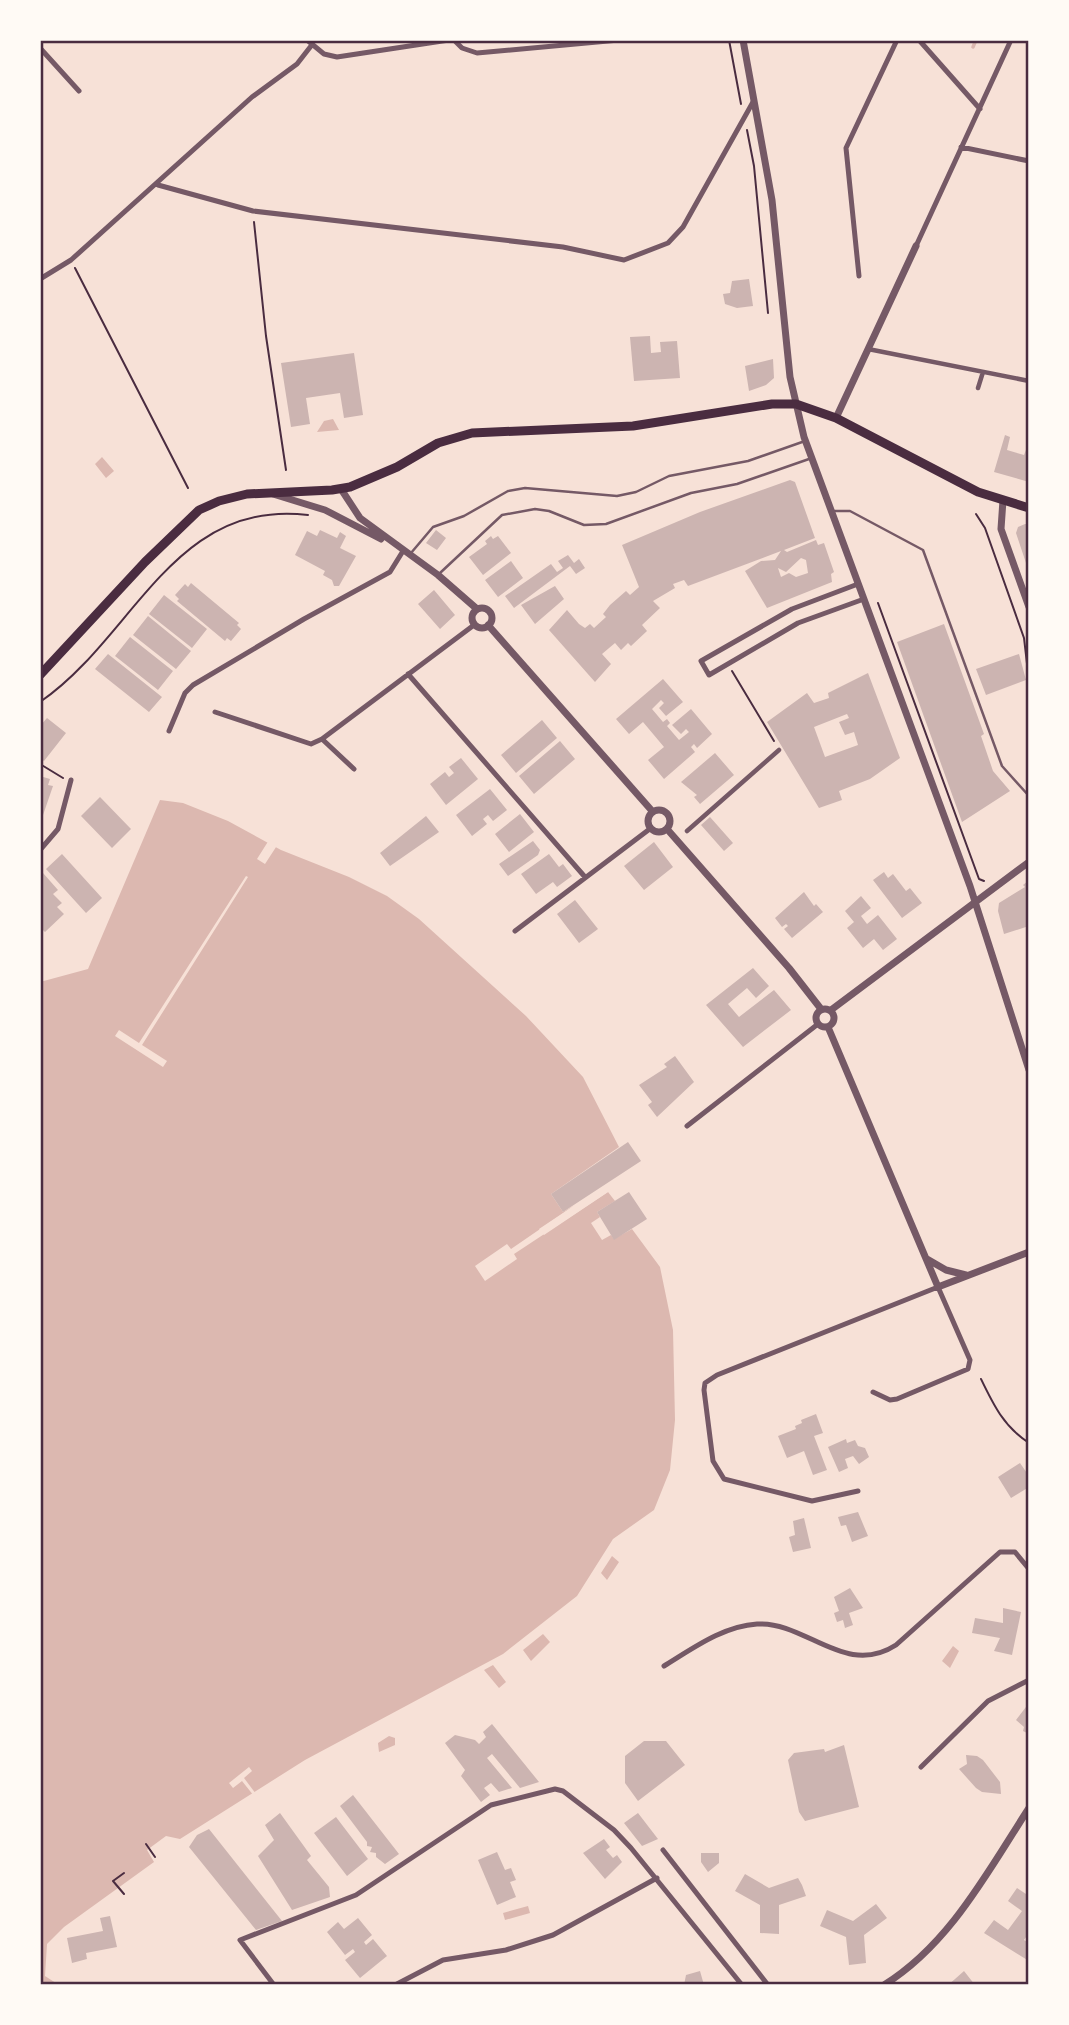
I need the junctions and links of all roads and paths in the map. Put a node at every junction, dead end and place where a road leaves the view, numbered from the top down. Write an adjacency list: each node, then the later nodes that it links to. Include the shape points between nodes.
1 (451, 40): 2 (street, via 477,53); 8 (street, via 337,57)
2 (619, 40)
3 (729, 40): 13 (path)
4 (743, 40): 11 (street)
5 (897, 40): 20 (street, via 846,148)
6 (919, 40): 12 (street)
7 (1012, 40): 12 (street)
8 (309, 43): 16 (street, via 297,64 252,97)
9 (40, 48): 10 (street)
10 (79, 91)
11 (753, 102): 13 (street); 27 (street, via 772,200)
12 (980, 109): 14 (street)
13 (744, 117): 16 (street, via 683,228 668,243 624,260 564,247 253,211); 22 (path, via 754,166)
14 (961, 146): 15 (street); 18 (street)
15 (1029, 160)
16 (158, 185): 21 (street, via 71,260)
17 (254, 223): 31 (path)
18 (916, 246): 23 (street)
19 (74, 267): 32 (path)
20 (859, 276)
21 (40, 279)
22 (768, 313)
23 (866, 349): 24 (street); 28 (street)
24 (983, 372): 25 (street); 26 (street)
25 (1029, 381)
26 (978, 388)
27 (796, 404): 28 (main road); 29 (street); 33 (main road, via 645,425 472,433 438,443 397,467)
28 (836, 418): 35 (main road, via 948,479)
29 (805, 441): 30 (street); 41 (lane, via 748,461 669,476 617,496 525,488 508,491 433,527)
30 (812, 458): 37 (street); 42 (lane, via 737,484 691,493 606,524 584,525 535,509 502,515)
31 (286, 470)
32 (188, 488)
33 (341, 489): 34 (main road); 40 (street, via 352,510)
34 (266, 492): 40 (street, via 325,510); 57 (main road, via 219,501 189,519)
35 (1003, 500): 36 (main road); 44 (street, via 1001,529)
36 (1029, 508)
37 (830, 512): 43 (street); 67 (lane, via 850,511 923,550 1002,766)
38 (976, 514): 58 (path, via 1024,638)
39 (312, 516): 59 (path, via 269,514 233,523 195,543 77,672)
40 (394, 545): 41 (street)
41 (406, 553): 42 (street); 61 (street, via 390,572 193,685)
42 (438, 575): 48 (street)
43 (858, 583): 45 (street); 49 (street)
44 (1026, 589): 47 (street)
45 (864, 599): 50 (street); 76 (street)
46 (877, 603): 75 (path, via 979,878)
47 (1029, 607)
48 (477, 609): 51 (street); 52 (street, via 490,613)
49 (789, 610): 50 (street); 53 (street)
50 (796, 624): 54 (street)
51 (474, 625): 52 (street); 56 (street)
52 (488, 625): 68 (street)
53 (728, 645): 54 (street); 55 (street, via 701,661 709,675)
54 (736, 659): 55 (street)
55 (728, 664): 63 (path)
56 (408, 674): 62 (street); 74 (street)
57 (40, 675)
58 (1029, 681)
59 (40, 702)
60 (215, 712): 62 (street, via 311,744)
61 (169, 732)
62 (322, 739): 65 (street)
63 (779, 750): 71 (street)
64 (40, 764): 66 (path, via 57,777)
65 (355, 769)
66 (71, 780): 72 (street, via 58,829)
67 (1029, 796)
68 (653, 812): 69 (street); 70 (street, via 667,814)
69 (651, 828): 70 (street, via 659,832); 74 (street)
70 (667, 828): 78 (street)
71 (687, 831)
72 (40, 850)
73 (1029, 862): 76 (street)
74 (585, 877): 77 (street)
75 (985, 881)
76 (975, 902): 79 (street); 82 (street)
77 (515, 931)
78 (821, 1009): 79 (street); 80 (street, via 816,1016)
79 (831, 1010): 81 (street, via 835,1018)
80 (818, 1024): 81 (street); 83 (street)
81 (828, 1027): 85 (street)
82 (1029, 1070)
83 (687, 1126)
84 (1029, 1252): 86 (street)
85 (927, 1259): 86 (street); 87 (street)
86 (967, 1275): 87 (street)
87 (939, 1287): 89 (street, via 970,1360 968,1369 897,1399); 91 (street, via 710,1379 704,1390 713,1461 717,1471 732,1482 812,1501)
88 (981, 1379): 90 (path, via 1004,1421)
89 (873, 1392)
90 (1029, 1443)
91 (858, 1491)
92 (1029, 1569): 93 (street, via 1015,1552 1000,1552 896,1646 876,1656 850,1655 761,1624 713,1636)
93 (664, 1666)
94 (1029, 1680): 95 (street, via 988,1701)
95 (921, 1767)
96 (1029, 1808): 107 (street, via 955,1920 908,1970)
97 (146, 1844): 99 (path)
98 (663, 1850): 106 (street)
99 (155, 1857)
100 (124, 1873): 102 (path, via 113,1881)
101 (657, 1878): 103 (street, via 614,1830 563,1791 491,1805 356,1895 240,1940); 104 (street, via 553,1935 506,1950 443,1960); 105 (street)
102 (124, 1894)
103 (274, 1985)
104 (395, 1985)
105 (742, 1985)
106 (768, 1985)
107 (884, 1985)

